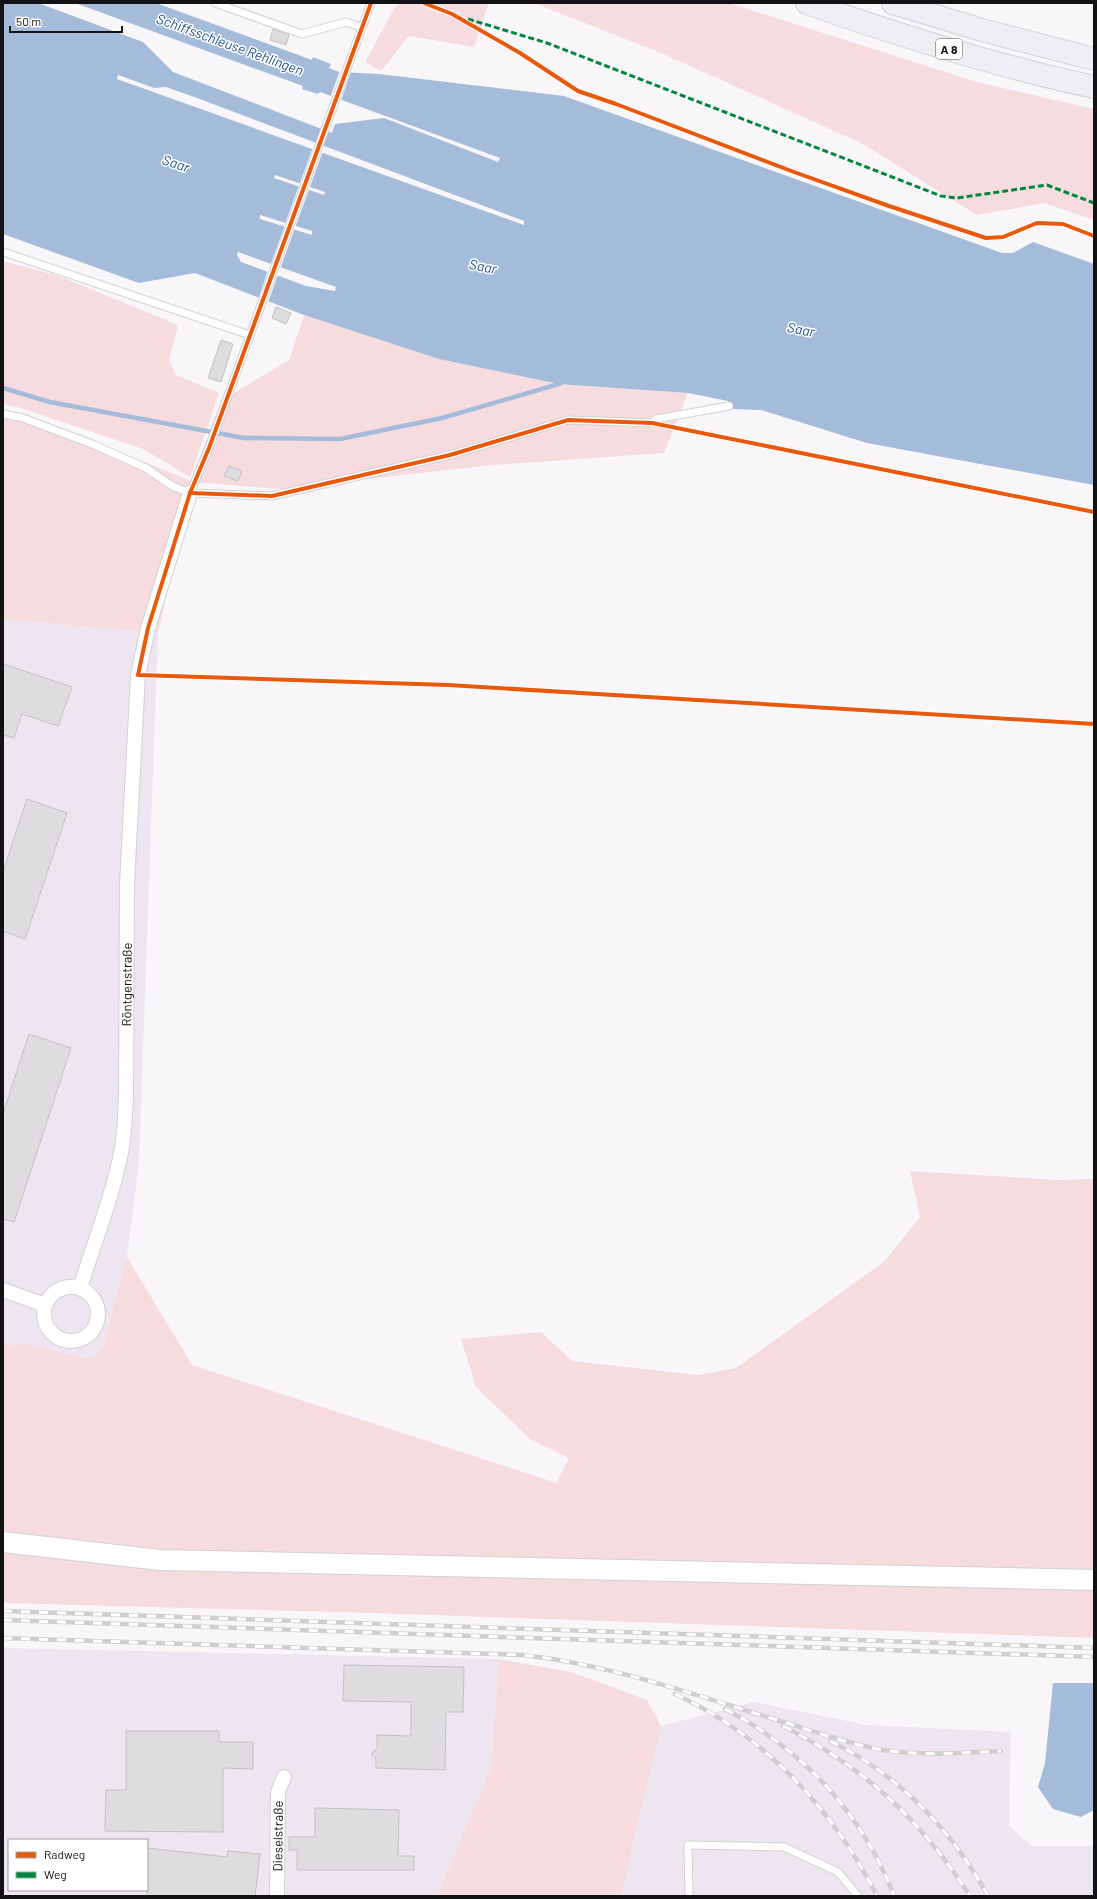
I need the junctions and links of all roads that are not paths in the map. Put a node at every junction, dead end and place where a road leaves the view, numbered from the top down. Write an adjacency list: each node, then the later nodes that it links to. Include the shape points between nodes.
1 (215, 3): 5 (lane, via 302,34 346,22)
2 (371, 3): 5 (lane)
3 (807, 3): 7 (highway, A 8, via 967,55)
4 (893, 3): 6 (highway, A 8, via 982,30)
5 (362, 27): 9 (lane)
6 (1094, 58)
7 (1094, 87)
8 (3, 252): 9 (lane)
9 (250, 334): 12 (lane, via 210,448)
10 (729, 406): 12 (lane, via 656,419 652,423 568,420 450,455 272,496)
11 (3, 414): 12 (lane, via 23,418 92,444 146,468 172,486)
12 (190, 493): 13 (street, Röntgenstraße, via 148,628 138,675 127,884 124,1129 121,1153 109,1197)
13 (80, 1288): 15 (street, via 72,1286 55,1291); 15 (street, via 88,1292 98,1308 98,1317 93,1329 83,1338 65,1341 56,1337 45,1323)
14 (3, 1290): 15 (street)
15 (45, 1305)
16 (3, 1542): 17 (main road, via 160,1560)
17 (1094, 1580)
18 (284, 1777): 19 (street, Dieselstraße, via 278,1792)
19 (277, 1896)
20 (689, 1896): 21 (lane, via 688,1845 784,1847 838,1872)
21 (858, 1896)

